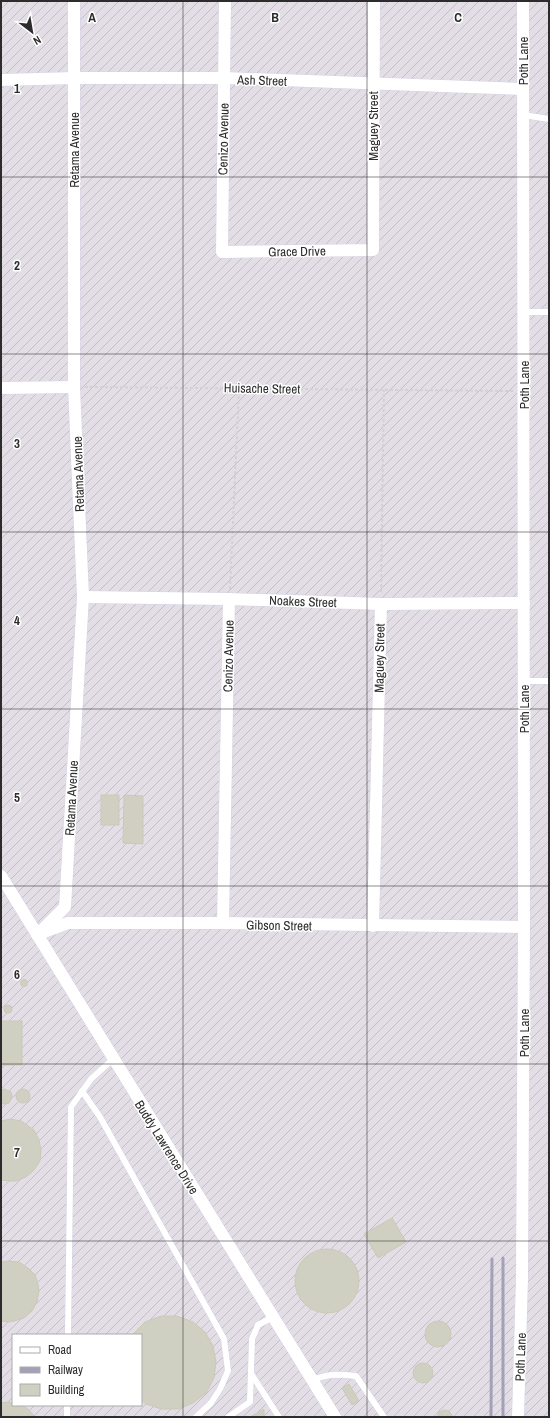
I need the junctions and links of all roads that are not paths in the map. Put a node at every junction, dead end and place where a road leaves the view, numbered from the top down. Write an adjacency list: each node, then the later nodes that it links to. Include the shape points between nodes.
1 (74, 1): 5 (street, Retama Avenue)
2 (225, 1): 6 (street, Cenizo Avenue)
3 (374, 1): 8 (street, Maguey Street)
4 (523, 1): 9 (street, Poth Lane)
5 (74, 78): 6 (street, Ash Street); 7 (street, Ash Street); 16 (street, Retama Avenue)
6 (224, 78): 8 (street, Ash Street); 13 (street, Cenizo Avenue)
7 (1, 80)
8 (373, 83): 9 (street, Ash Street); 12 (street, Maguey Street)
9 (523, 89): 10 (street, Poth Lane)
10 (523, 115): 11 (lane); 14 (street, Poth Lane)
11 (549, 119)
12 (373, 250): 13 (street, Grace Drive)
13 (222, 252)
14 (524, 312): 15 (lane); 21 (street, Poth Lane)
15 (549, 312)
16 (74, 387): 17 (street); 18 (street, Retama Avenue)
17 (1, 388)
18 (83, 597): 19 (street, Noakes Street); 28 (street, Retama Avenue, via 65,907)
19 (229, 598): 20 (street, Noakes Street); 25 (street, Cenizo Avenue)
20 (380, 604): 21 (street, Noakes Street); 26 (street, Maguey Street)
21 (524, 604): 22 (street, Poth Lane)
22 (524, 681): 23 (lane); 27 (street, Poth Lane)
23 (549, 681)
24 (1, 876): 28 (street, Buddy Lawrence Drive)
25 (223, 923): 26 (street, Gibson Street); 28 (street, Gibson Street, via 68,923)
26 (373, 926): 27 (street, Gibson Street)
27 (524, 927): 42 (street, Poth Lane, via 522,1270)
28 (37, 935): 29 (street, Buddy Lawrence Drive)
29 (113, 1059): 30 (lane, via 91,1079); 31 (street, Buddy Lawrence Drive)
30 (82, 1092): 32 (lane, via 71,1107); 37 (lane, via 100,1117 224,1339 228,1371 211,1403)
31 (273, 1317): 33 (lane, via 258,1325 252,1339); 34 (street, Buddy Lawrence Drive)
32 (68, 1334)
33 (251, 1374): 38 (lane, via 250,1402); 39 (lane)
34 (312, 1380): 40 (street, Buddy Lawrence Drive); 41 (lane, via 327,1375 356,1376)
35 (67, 1406): 36 (lane)
36 (67, 1417)
37 (196, 1417)
38 (228, 1417)
39 (279, 1417)
40 (335, 1417)
41 (384, 1417)
42 (518, 1417)

